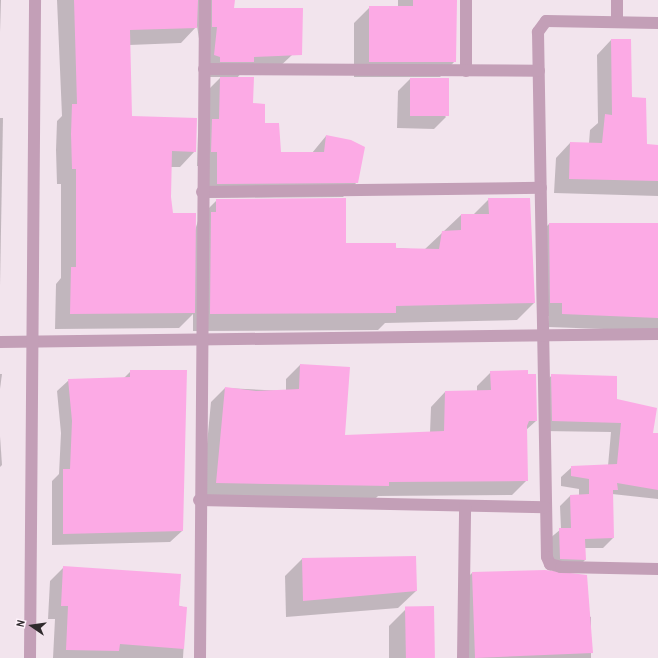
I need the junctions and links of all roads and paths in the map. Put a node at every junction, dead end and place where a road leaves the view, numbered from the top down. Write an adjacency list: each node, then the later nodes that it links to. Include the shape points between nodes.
1 (35, 0): 16 (street)
2 (205, 0): 7 (street)
3 (466, 0): 8 (street)
4 (617, 0): 5 (street)
5 (617, 22): 6 (street); 9 (street, via 546,21 538,32)
6 (658, 23)
7 (204, 69): 8 (street); 11 (street)
8 (466, 71): 9 (street)
9 (539, 71): 10 (street)
10 (541, 188): 11 (street); 13 (street)
11 (202, 192): 14 (street)
12 (658, 334): 13 (street)
13 (542, 335): 14 (street); 19 (street)
14 (200, 340): 16 (street); 17 (street)
15 (0, 342): 16 (street)
16 (34, 342): 21 (street)
17 (199, 500): 18 (street); 22 (street)
18 (465, 506): 19 (street); 23 (street)
19 (545, 507): 20 (street, via 547,557 550,564)
20 (658, 569)
21 (30, 658)
22 (200, 658)
23 (463, 658)

